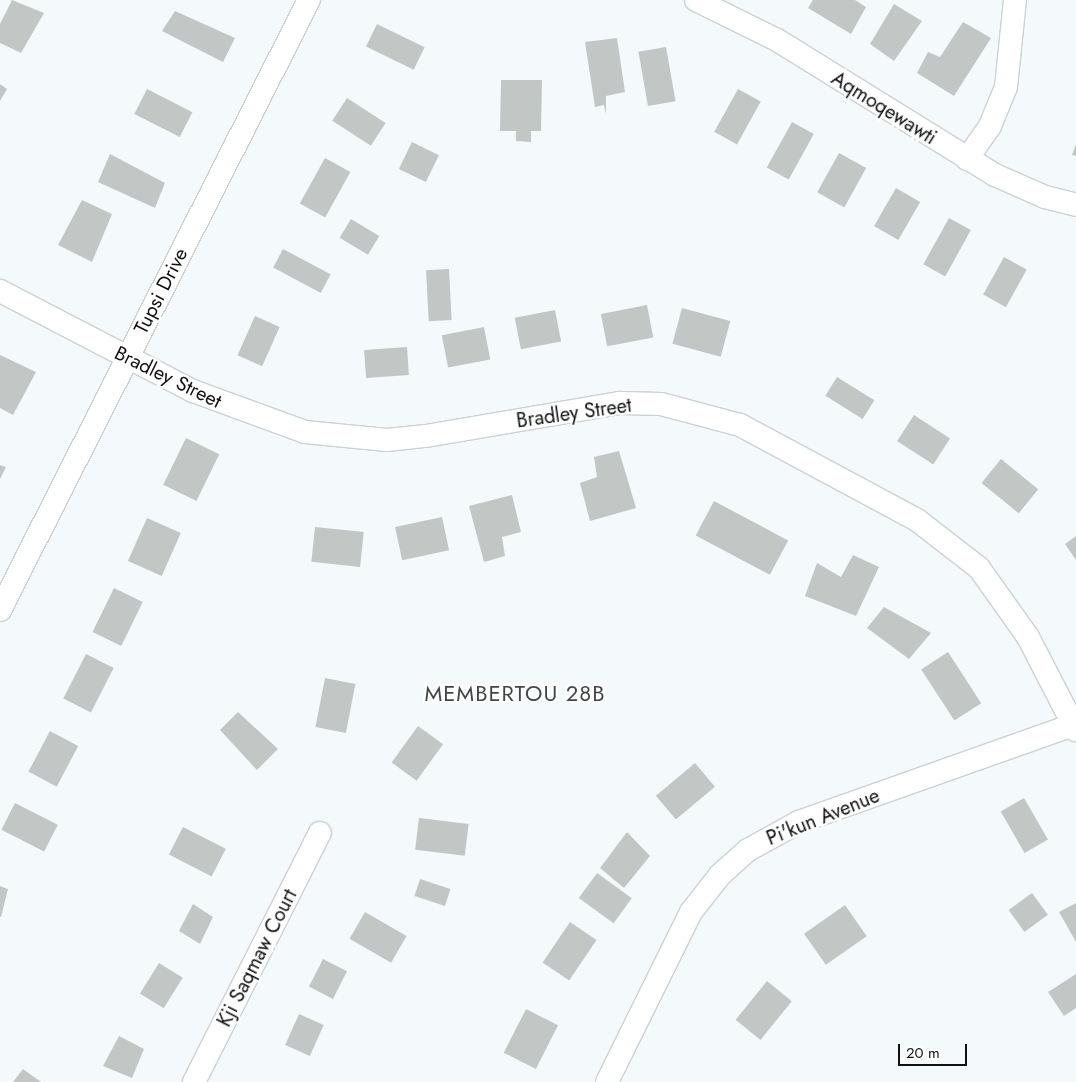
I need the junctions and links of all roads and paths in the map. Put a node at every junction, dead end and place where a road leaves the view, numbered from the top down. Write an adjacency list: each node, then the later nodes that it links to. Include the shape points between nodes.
1 (309, 0): 7 (street, Tupsi Drive)
2 (696, 0): 4 (street, Aqmoqewawti, via 782,44)
3 (1015, 0): 4 (street, via 1012,51 1003,95 986,134)
4 (967, 160): 5 (street, Aqmoqewawti, via 1020,188)
5 (1076, 205)
6 (0, 291): 7 (street, Bradley Street)
7 (128, 357): 8 (street, Tupsi Drive); 9 (street, Bradley Street, via 270,423 342,438 426,436 620,403 669,405 740,425 909,514 979,568 1028,637)
8 (0, 610)
9 (1075, 728): 12 (street, Pi'kun Avenue, via 799,822 748,850 720,875 691,912)
10 (320, 833): 11 (street, Kji Saqmaw Court)
11 (194, 1082)
12 (607, 1082)

